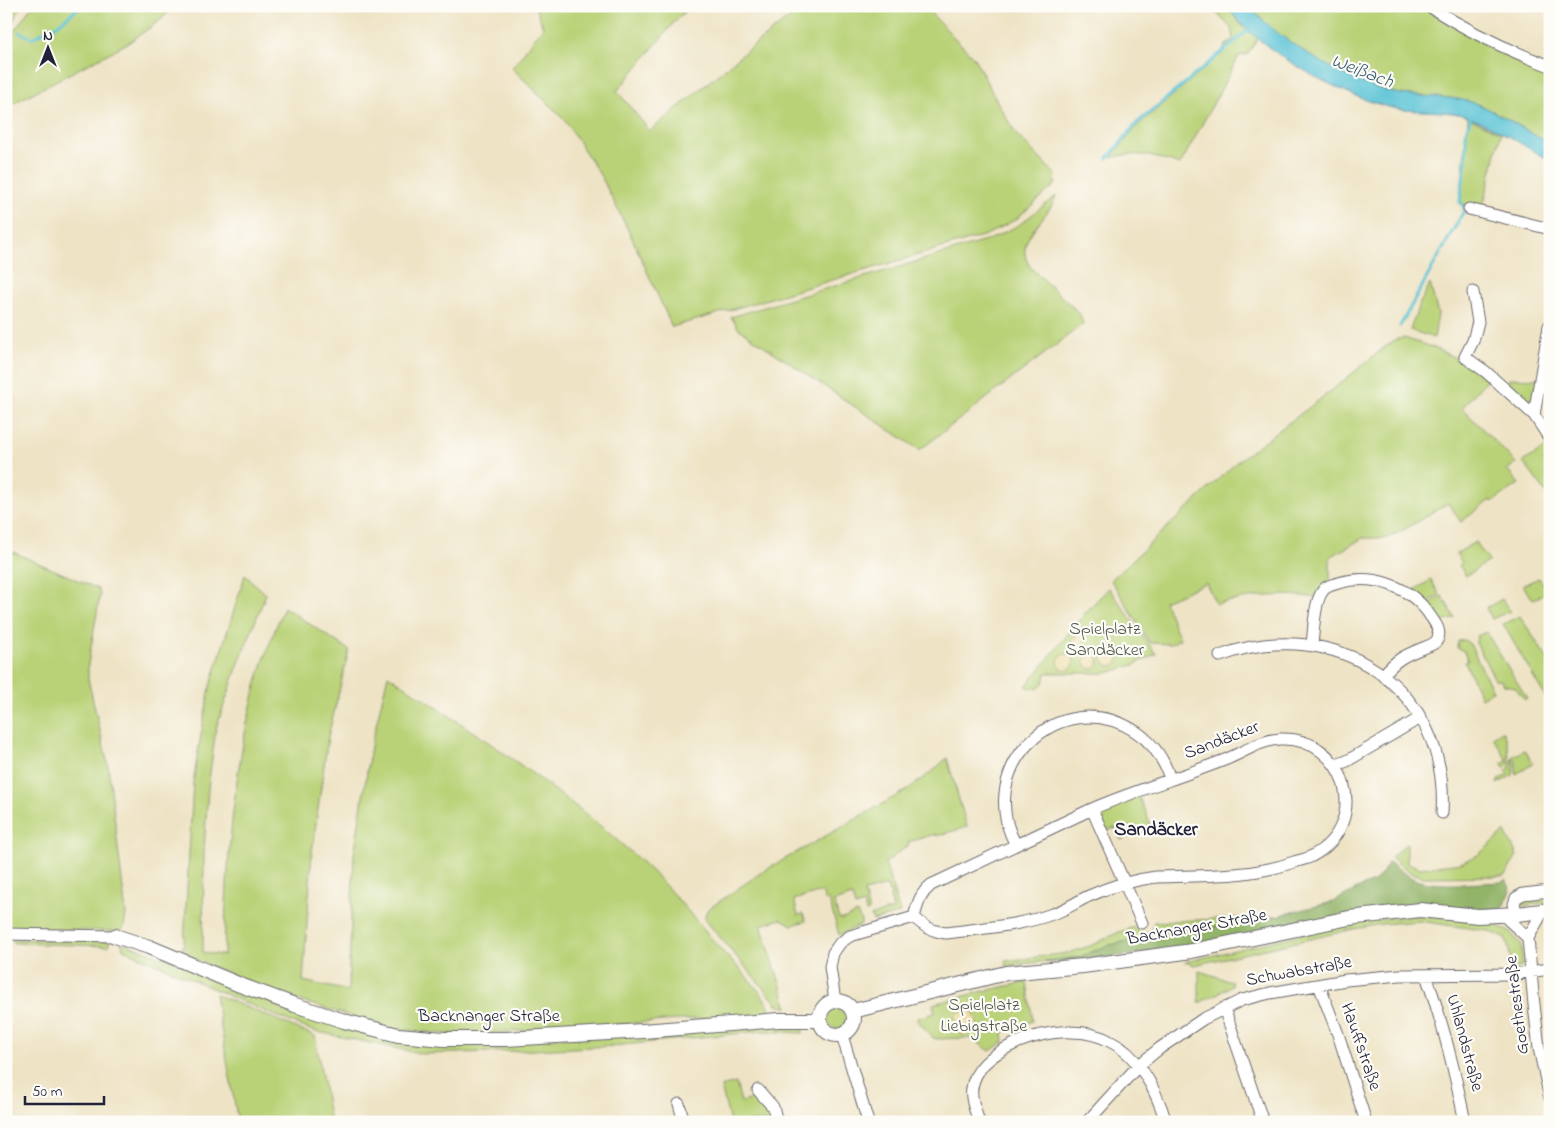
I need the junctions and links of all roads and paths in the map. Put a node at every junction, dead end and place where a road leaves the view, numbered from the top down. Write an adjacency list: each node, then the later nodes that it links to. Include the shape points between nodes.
1 (1429, 6): 2 (street, via 1486,39)
2 (1550, 66)
3 (1468, 209): 4 (street)
4 (1550, 228)
5 (1473, 292): 7 (street, via 1478,322 1465,358)
6 (1548, 326): 7 (street)
7 (1534, 414): 8 (street)
8 (1550, 439)
9 (1312, 644): 10 (street, via 1258,645); 11 (street, via 1353,657); 11 (street, via 1318,598 1323,590 1344,582 1362,580 1387,583 1403,590 1418,600 1437,626 1438,636 1435,643 1398,659)
10 (1220, 656)
11 (1382, 675): 12 (street, via 1400,691)
12 (1420, 718): 13 (street); 16 (street, via 1440,769)
13 (1336, 765): 14 (street, Sandäcker, via 1312,745 1299,740 1280,739); 18 (street, Sandäcker, via 1345,787 1345,812 1330,843 1312,856 1253,873 1156,877)
14 (1170, 779): 15 (street, Sandäcker); 17 (street, via 1164,762 1152,746 1126,726 1093,717 1055,724 1027,744 1008,776 1004,810)
15 (1092, 809): 17 (street, Sandäcker); 18 (street)
16 (1442, 813)
17 (1016, 845): 23 (street, Sandäcker, via 931,886 919,899)
18 (1124, 883): 23 (street, Sandäcker, via 1056,913 1021,922 946,933 935,932); 24 (street)
19 (1550, 891): 21 (street, via 1523,894 1516,898)
20 (1546, 911): 21 (street, Backnanger Straße); 27 (street, Goethestraße)
21 (1517, 914): 22 (street, Backnanger Straße)
22 (1503, 915): 27 (street, Goethestraße); 34 (street, Backnanger Straße, via 1478,916 1420,910 1349,918 1192,951 1006,973)
23 (914, 917): 32 (street, via 840,942 830,967)
24 (1142, 923)
25 (6, 934): 26 (street)
26 (115, 936): 35 (street, Backnanger Straße, via 295,1005 398,1035 444,1040 506,1039)
27 (1528, 938): 29 (street, Goethestraße)
28 (1550, 969): 29 (street, Schwabstraße)
29 (1530, 973): 30 (street, Schwabstraße); 39 (street, Goethestraße)
30 (1426, 975): 31 (street, Schwabstraße, via 1355,979); 49 (street, Uhlandstraße, via 1441,1018)
31 (1319, 985): 33 (street, Schwabstraße, via 1258,996); 48 (street, Hauffstraße)
32 (835, 1001): 34 (street, via 844,1002); 35 (street, via 824,1007)
33 (1224, 1008): 37 (street, Schwabstraße, via 1179,1034); 47 (street)
34 (854, 1011): 36 (street, via 853,1026)
35 (820, 1020): 36 (street, via 827,1033)
36 (842, 1035): 43 (street)
37 (1138, 1066): 44 (street, via 1113,1042 1097,1035 1069,1031 1014,1044 994,1055 975,1079 972,1098); 45 (street, Schwabstraße); 46 (street, via 1152,1088)
38 (758, 1090): 42 (street, via 773,1107)
39 (1550, 1098)
40 (679, 1104): 41 (street)
41 (684, 1122)
42 (777, 1122)
43 (868, 1122)
44 (979, 1122)
45 (1087, 1122)
46 (1166, 1122)
47 (1263, 1122)
48 (1366, 1122)
49 (1465, 1122)

